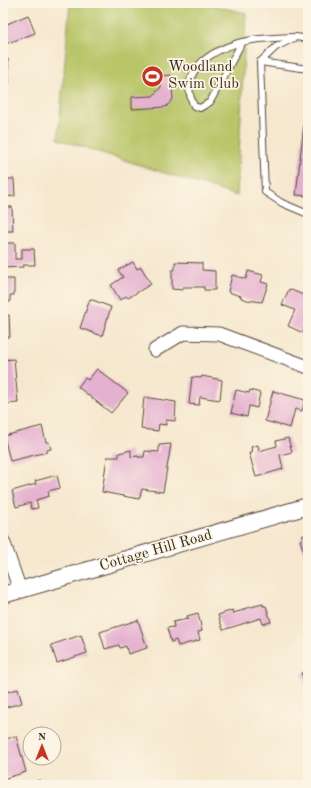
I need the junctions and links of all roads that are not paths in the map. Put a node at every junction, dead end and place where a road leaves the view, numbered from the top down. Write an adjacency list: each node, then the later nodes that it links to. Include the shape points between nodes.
1 (296, 37): 2 (lane); 3 (lane); 4 (lane, via 276,47)
2 (308, 39)
3 (242, 42): 3 (lane, via 208,56 193,71 188,90 194,106 200,108 210,102)
4 (260, 62): 5 (lane); 6 (lane, via 265,192 282,203)
5 (308, 68)
6 (308, 214)
7 (155, 350): 8 (street, via 183,333 218,334)
8 (308, 366)
9 (308, 506): 11 (street, Cottage Hill Road)
10 (3, 541): 11 (street)
11 (20, 590): 12 (street, Cottage Hill Road)
12 (3, 595)

